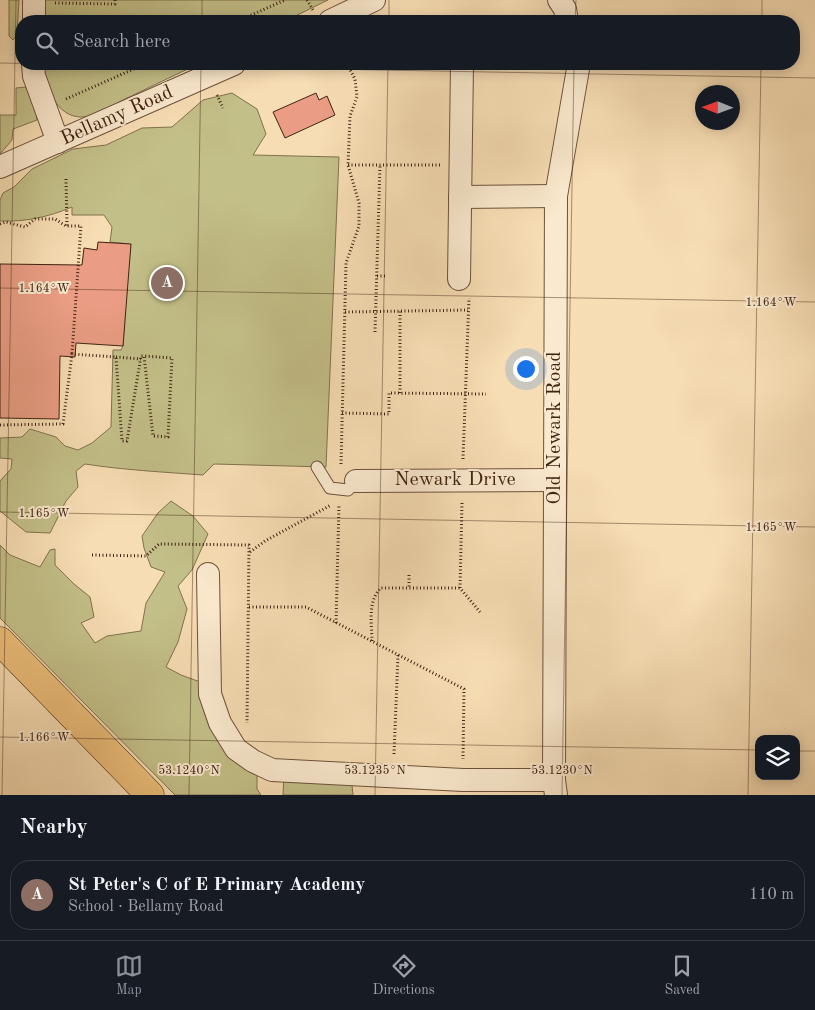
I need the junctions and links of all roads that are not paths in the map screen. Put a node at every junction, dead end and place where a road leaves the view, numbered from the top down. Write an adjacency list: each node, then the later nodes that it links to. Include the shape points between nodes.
1 (374, 0): 3 (street)
2 (559, 0): 4 (street)
3 (343, 15)
4 (566, 15)
5 (34, 70): 9 (street)
6 (220, 70): 9 (street, Bellamy Road)
7 (462, 70): 12 (street)
8 (578, 70): 11 (street, Old Newark Road)
9 (58, 142): 10 (street, Bellamy Road)
10 (0, 167)
11 (556, 196): 12 (street); 15 (street, Old Newark Road)
12 (460, 197): 13 (street)
13 (464, 287)
14 (317, 467): 16 (lane, via 330,488)
15 (555, 480): 16 (street, Newark Drive, via 462,480); 19 (street, Old Newark Road)
16 (348, 486)
17 (208, 574): 19 (street, via 210,694 220,723 236,749 253,761 272,770)
18 (0, 641): 20 (main road)
19 (555, 788)
20 (150, 795)

